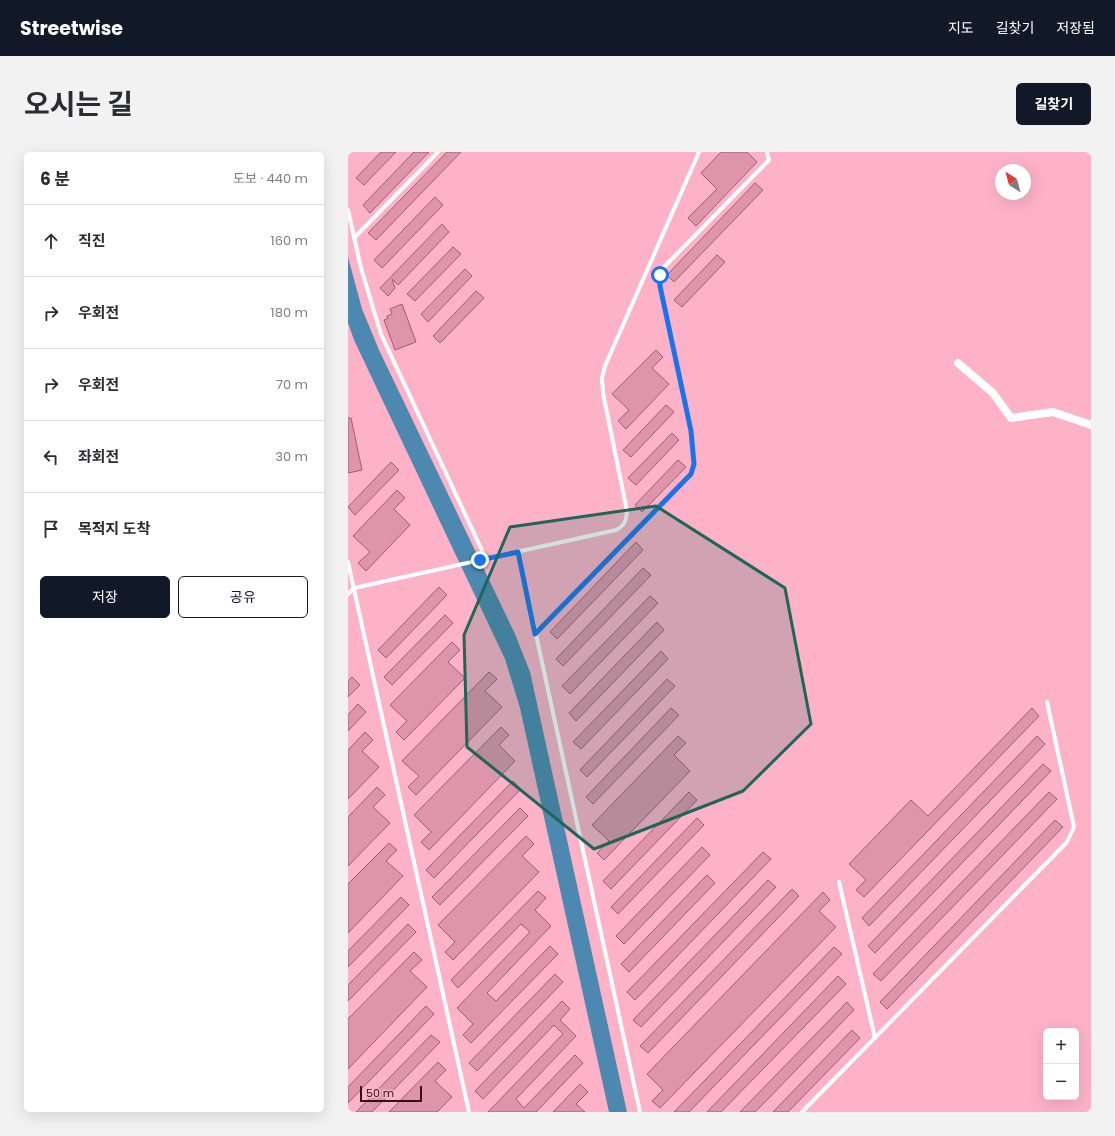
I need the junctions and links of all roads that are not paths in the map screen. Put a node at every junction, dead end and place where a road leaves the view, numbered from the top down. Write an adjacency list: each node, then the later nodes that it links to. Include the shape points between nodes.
1 (438, 152): 5 (lane)
2 (699, 152): 8 (lane, via 602,378 627,511 626,520 623,526 616,530)
3 (767, 152): 13 (lane, via 769,160 664,267 660,275 660,286 691,431 694,464 691,474)
4 (348, 210): 5 (lane)
5 (354, 238): 9 (lane, via 381,334)
6 (958, 363): 7 (street, via 993,393 1011,418 1053,412)
7 (1091, 425)
8 (518, 552): 9 (lane); 13 (lane)
9 (486, 558): 11 (lane)
10 (348, 562): 11 (lane)
11 (354, 588): 12 (lane); 17 (lane)
12 (348, 594)
13 (535, 634): 18 (lane)
14 (1047, 702): 16 (lane, via 1074,827 1071,835)
15 (839, 882): 16 (lane)
16 (875, 1038): 19 (lane)
17 (469, 1112)
18 (640, 1112)
19 (802, 1112)

